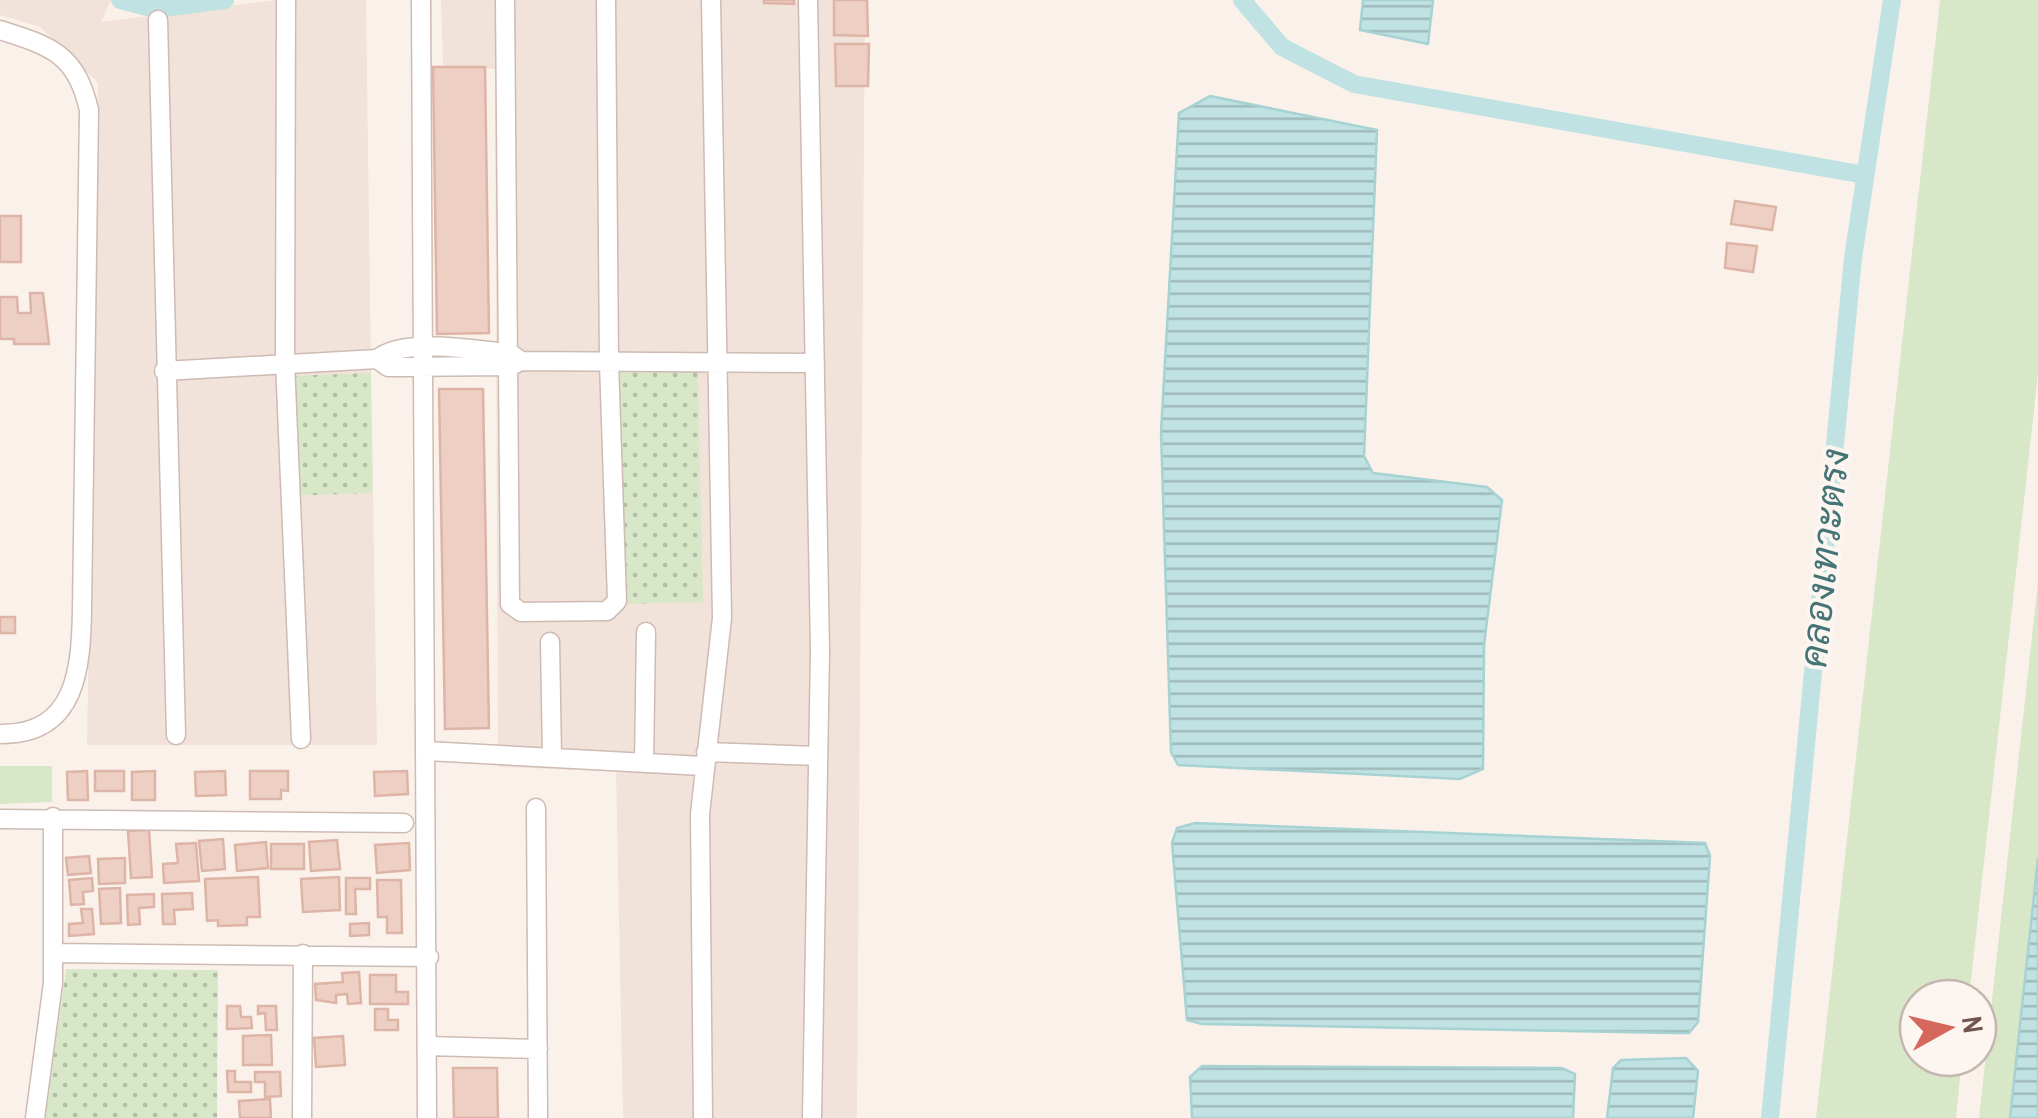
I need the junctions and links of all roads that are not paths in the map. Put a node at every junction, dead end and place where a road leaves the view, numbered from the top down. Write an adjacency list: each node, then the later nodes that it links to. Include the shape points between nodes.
1 (286, 0): 11 (street)
2 (421, 0): 9 (street)
3 (505, 0): 10 (street)
4 (606, 0): 12 (street)
5 (711, 0): 14 (street)
6 (808, 0): 13 (street)
7 (158, 20): 15 (street)
8 (0, 30): 18 (street, via 54,49 72,65 89,110 76,678 58,712 36,728)
9 (422, 358): 10 (street); 11 (street, via 388,351 377,359); 21 (street)
10 (514, 360): 12 (street); 12 (street, via 510,604 521,612 606,610 617,601)
11 (285, 362): 15 (street); 20 (street)
12 (609, 362): 14 (street)
13 (815, 363): 14 (street); 22 (street)
14 (715, 366): 24 (street, via 722,618)
15 (164, 371): 19 (street)
16 (646, 632): 25 (street)
17 (550, 642): 23 (street)
18 (0, 734)
19 (176, 735)
20 (301, 738)
21 (426, 751): 23 (street); 32 (street)
22 (817, 756): 24 (street); 40 (street)
23 (552, 757): 25 (street)
24 (704, 759): 25 (street); 39 (street)
25 (644, 763)
26 (536, 808): 34 (street)
27 (53, 817): 28 (street); 29 (street); 30 (street)
28 (0, 818)
29 (404, 823)
30 (54, 953): 31 (street); 35 (street)
31 (303, 954): 32 (street); 36 (street)
32 (429, 957): 33 (street)
33 (428, 1046): 34 (street); 37 (street)
34 (538, 1050): 38 (street)
35 (35, 1118)
36 (302, 1118)
37 (427, 1118)
38 (538, 1118)
39 (704, 1118)
40 (812, 1118)

